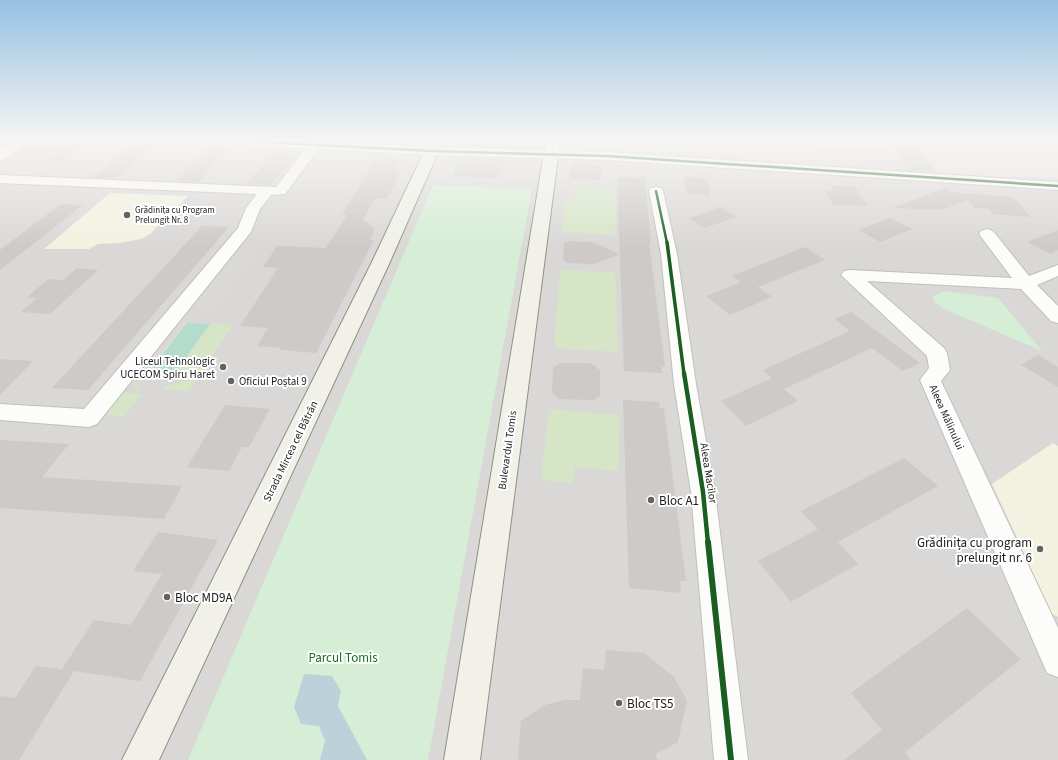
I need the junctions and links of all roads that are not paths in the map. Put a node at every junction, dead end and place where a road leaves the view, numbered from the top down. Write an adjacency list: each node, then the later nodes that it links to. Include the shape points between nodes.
1 (286, 176): 7 (street)
2 (420, 176): 15 (main road, Strada Mircea cel Bătrân)
3 (549, 176): 16 (main road, Bulevardul Tomis)
4 (918, 176): 6 (street)
5 (0, 179): 7 (street)
6 (1058, 186)
7 (273, 191): 13 (street, via 253,208 245,229 89,418)
8 (656, 191): 17 (street, Aleea Macilor, via 669,254 685,384 703,492)
9 (987, 234): 11 (street)
10 (1058, 270): 11 (street)
11 (1026, 284): 12 (street); 14 (street, Aleea Mălinului, via 850,275 937,353 940,370 930,380)
12 (1058, 317)
13 (0, 412)
14 (1058, 662)
15 (140, 760)
16 (462, 760)
17 (731, 760)

